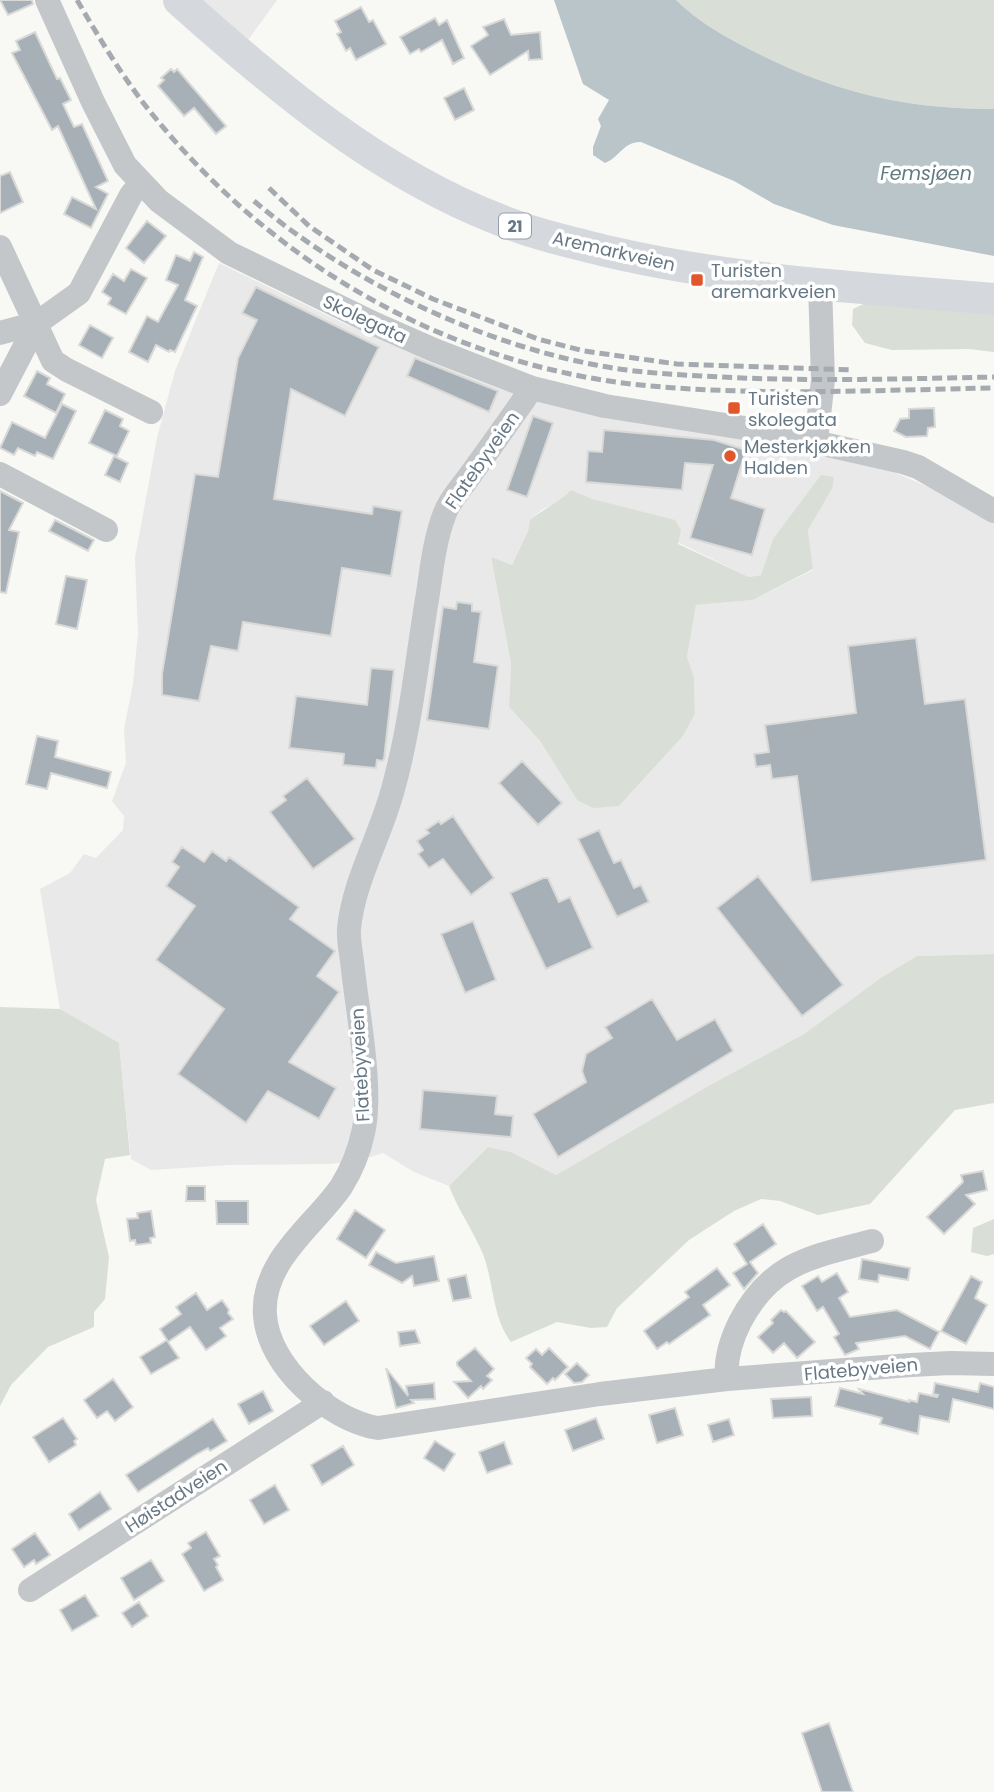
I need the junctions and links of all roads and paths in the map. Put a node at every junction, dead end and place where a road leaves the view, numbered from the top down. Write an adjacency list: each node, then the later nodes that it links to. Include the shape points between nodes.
1 (47, 0): 3 (street, Skolegata, via 110,138)
2 (180, 0): 5 (main road, Aremarkveien / 21, via 330,125 397,169 467,206 540,234 632,257)
3 (140, 184): 7 (street, via 79,293); 9 (street, Skolegata, via 229,253 375,324)
4 (0, 247): 7 (street)
5 (820, 284): 6 (main road, Aremarkveien / 21); 12 (street, via 823,380)
6 (994, 299)
7 (37, 323): 8 (street); 10 (street); 11 (street, via 54,361)
8 (0, 333)
9 (532, 388): 12 (street, Skolegata, via 605,406); 19 (street, Flatebyveien, via 445,510 393,789 353,902 349,932 364,1067 364,1132 349,1174 284,1254 266,1299 264,1313 276,1354 296,1380)
10 (0, 394)
11 (151, 412)
12 (816, 441): 14 (street, Skolegata, via 918,467)
13 (0, 474): 15 (street)
14 (994, 511)
15 (106, 530)
16 (872, 1241): 18 (street, via 792,1265 767,1284 737,1328 726,1364)
17 (994, 1364): 18 (street, Flatebyveien, via 911,1365)
18 (727, 1379): 19 (street, Flatebyveien, via 378,1428 363,1425)
19 (323, 1402): 20 (street, Høistadveien)
20 (30, 1590)

